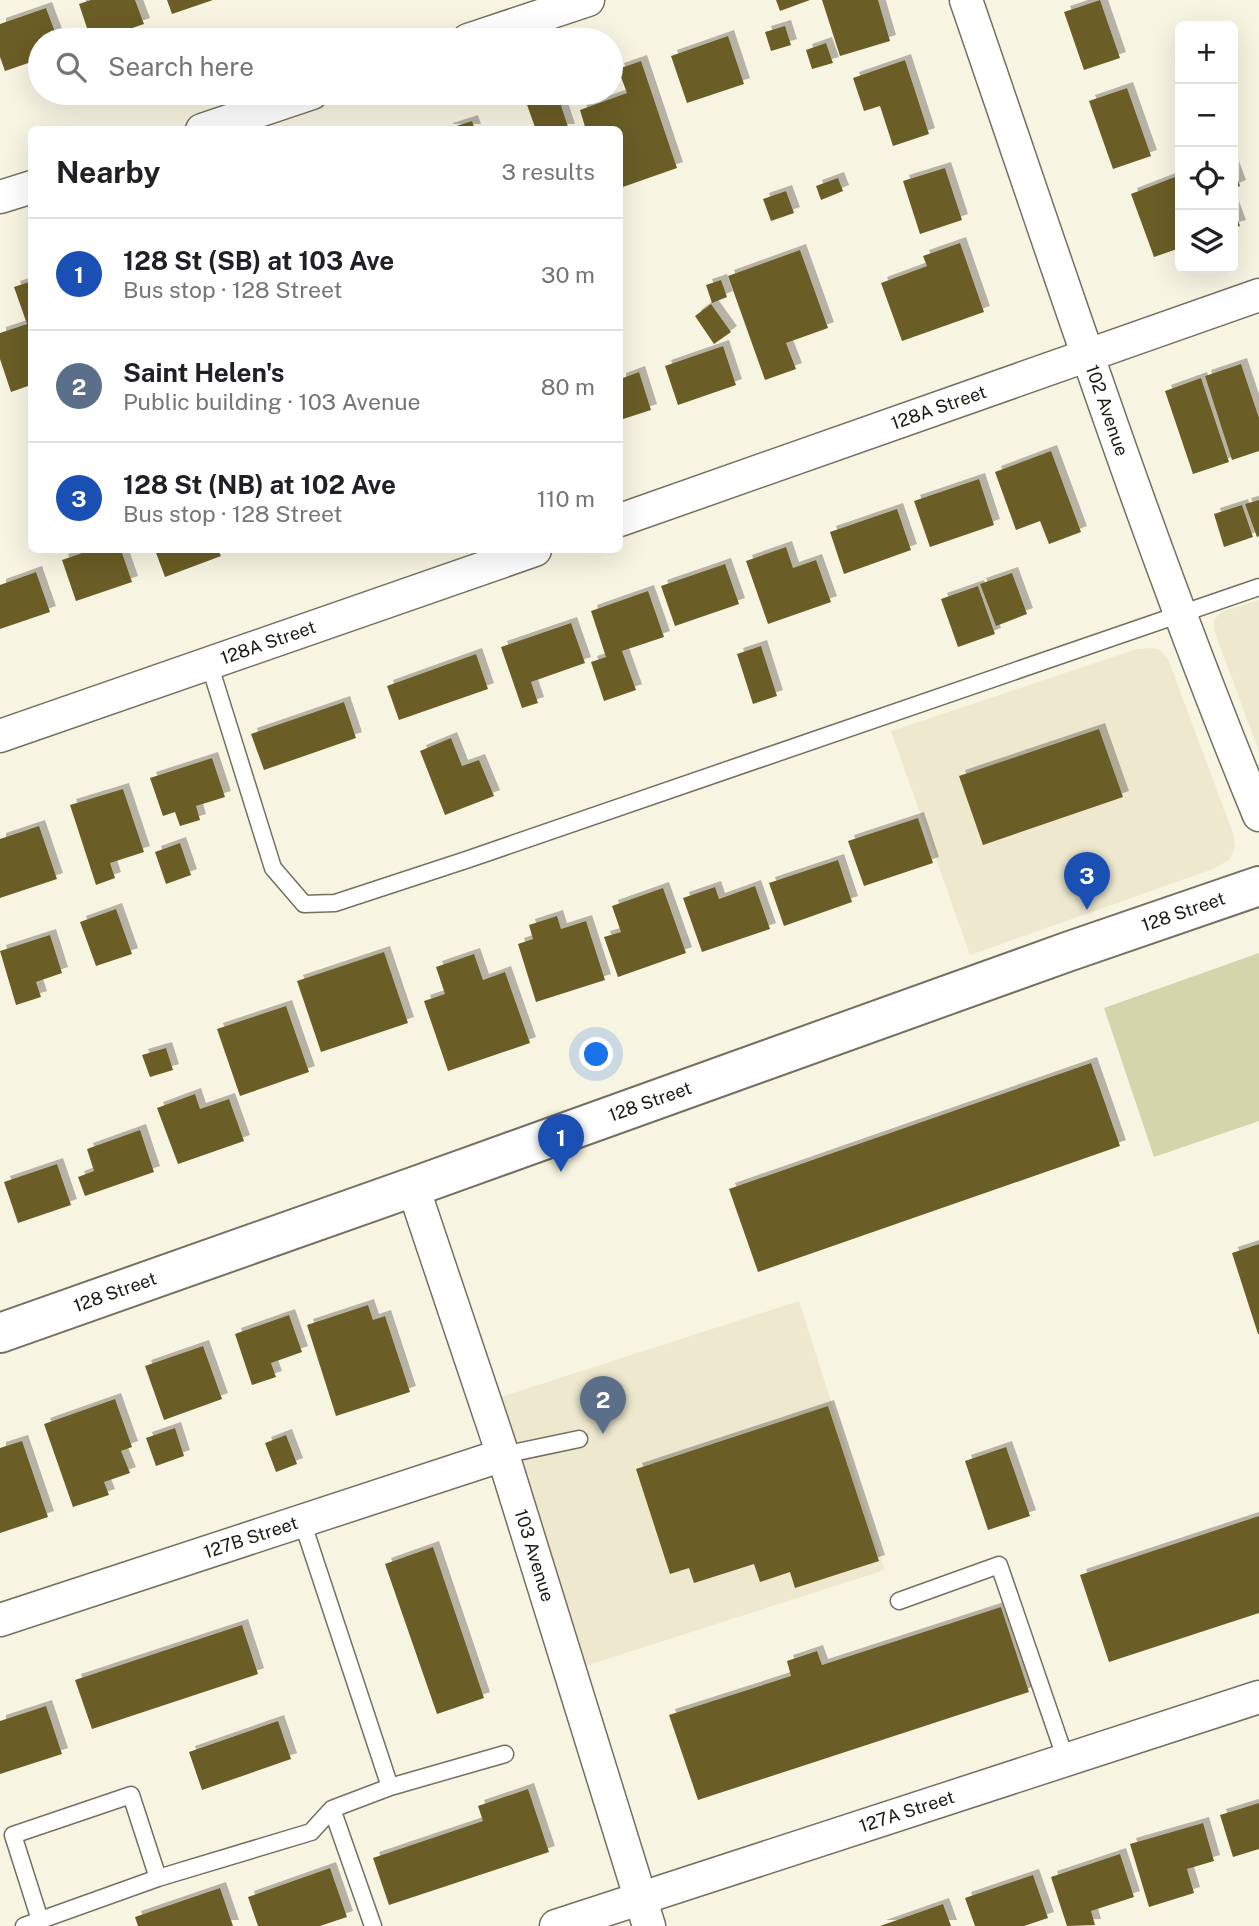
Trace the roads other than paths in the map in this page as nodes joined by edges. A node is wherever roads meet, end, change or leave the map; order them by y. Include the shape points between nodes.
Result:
1 (588, 0) edge
2 (966, 0) edge
3 (504, 28) edge
4 (276, 105) edge
5 (214, 126) edge
6 (28, 188) edge
7 (0, 197) edge
8 (1259, 295) edge
9 (1088, 356) junction
10 (623, 519) edge
11 (526, 553) edge
12 (1259, 587) edge
13 (1180, 614) junction
14 (209, 663) junction
15 (0, 736) edge
16 (1259, 815) edge
17 (1259, 886) edge
18 (413, 1187) junction
19 (0, 1333) edge
20 (579, 1439) dead end
21 (503, 1455) junction
22 (302, 1521) junction
23 (899, 1601) dead end
24 (0, 1620) edge
25 (1259, 1698) edge
26 (505, 1754) dead end
27 (1066, 1760) junction
28 (390, 1787) junction
29 (332, 1810) junction
30 (158, 1878) junction
31 (645, 1912) edge
32 (32, 1923) edge
33 (373, 1926) edge
34 (556, 1926) edge

1 - 3 street
2 - 9 street, 102 Avenue
4 - 5 street
6 - 7 street
8 - 9 street, 128A Street
9 - 10 street, 128A Street
9 - 13 street, 102 Avenue
11 - 14 street, 128A Street
12 - 13 lane
13 - 14 lane via 335,903 304,904 273,868
13 - 16 street, 102 Avenue
14 - 15 street, 128A Street
17 - 18 main road, 128 Street
18 - 19 main road, 128 Street
18 - 21 street, 103 Avenue
20 - 21 lane
21 - 22 street, 127B Street
21 - 31 street, 103 Avenue
22 - 24 street, 127B Street
22 - 28 lane
23 - 27 lane via 999,1565
25 - 27 street, 127A Street
26 - 28 lane
27 - 31 street, 127A Street
28 - 29 lane
29 - 30 lane via 311,1832
29 - 33 lane
30 - 32 lane
30 - 32 lane via 131,1795 13,1835
31 - 34 street, 127A Street

